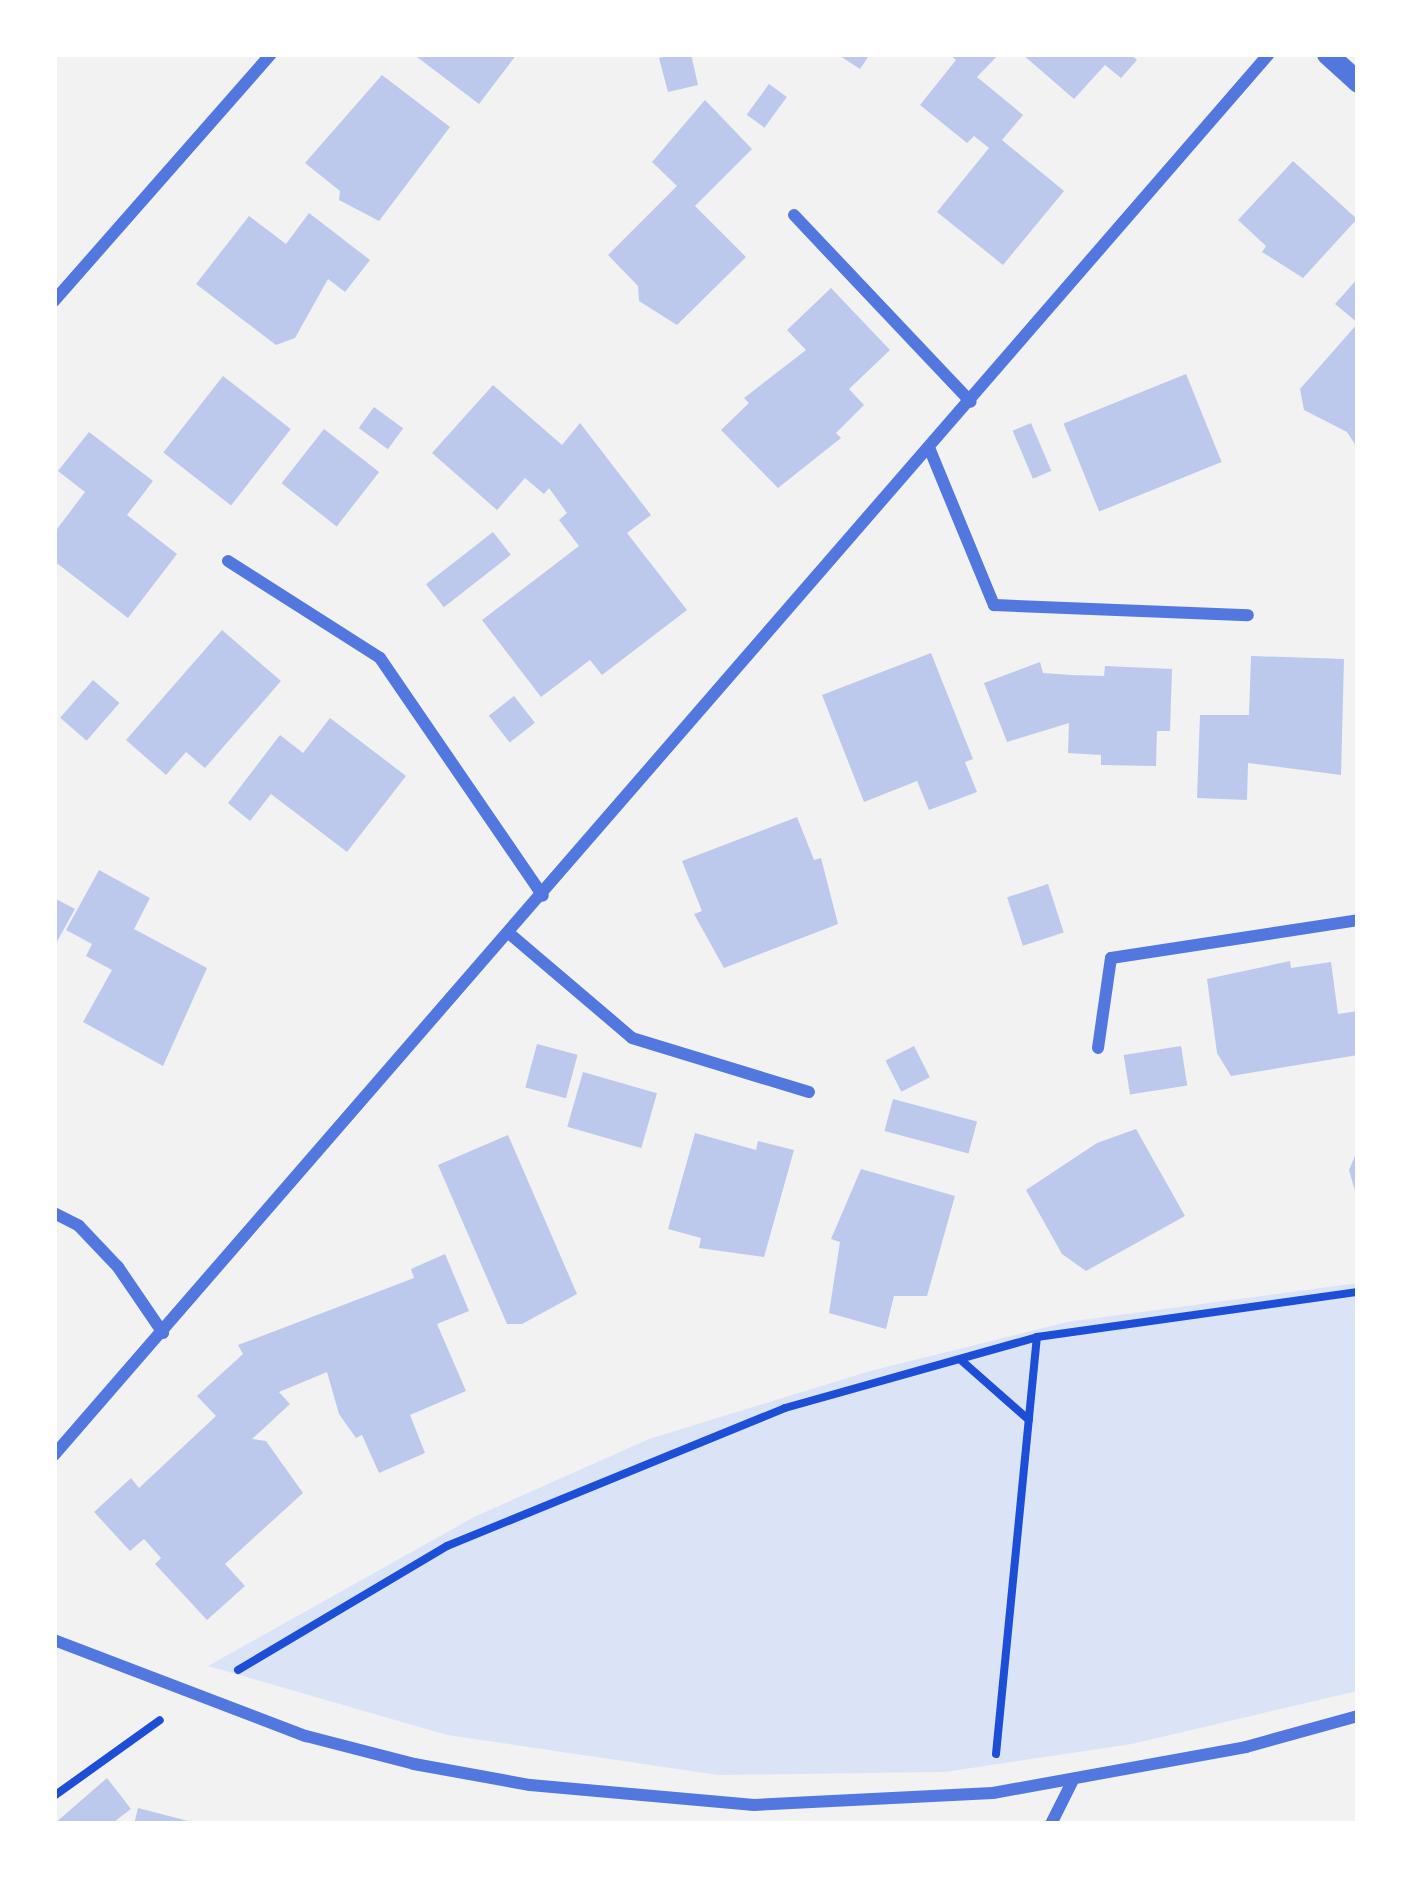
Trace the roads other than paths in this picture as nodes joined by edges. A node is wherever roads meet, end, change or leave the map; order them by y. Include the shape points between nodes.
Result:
1 (271, 54) edge
2 (1269, 54) edge
3 (1327, 54) edge
4 (1358, 82) edge
5 (794, 215) dead end
6 (54, 301) edge
7 (971, 402) junction
8 (930, 450) junction
9 (228, 561) dead end
10 (1248, 615) dead end
11 (543, 896) junction
12 (1358, 920) edge
13 (510, 934) junction
14 (1098, 1048) dead end
15 (809, 1092) dead end
16 (54, 1214) edge
17 (163, 1334) junction
18 (54, 1455) edge
19 (54, 1640) edge
20 (1358, 1716) edge
21 (1073, 1780) junction
22 (1052, 1824) edge

1 - 6 street
2 - 7 street
3 - 4 street
5 - 7 street
7 - 8 street
8 - 10 street via 994,605
8 - 11 street
9 - 11 street via 398,677
11 - 13 street
12 - 14 street via 1112,958
13 - 15 street via 632,1038
13 - 17 street
16 - 17 street via 80,1226 118,1267
17 - 18 street
19 - 21 street via 199,1697 414,1764 661,1798 796,1805
20 - 21 street via 1246,1748
21 - 22 street

